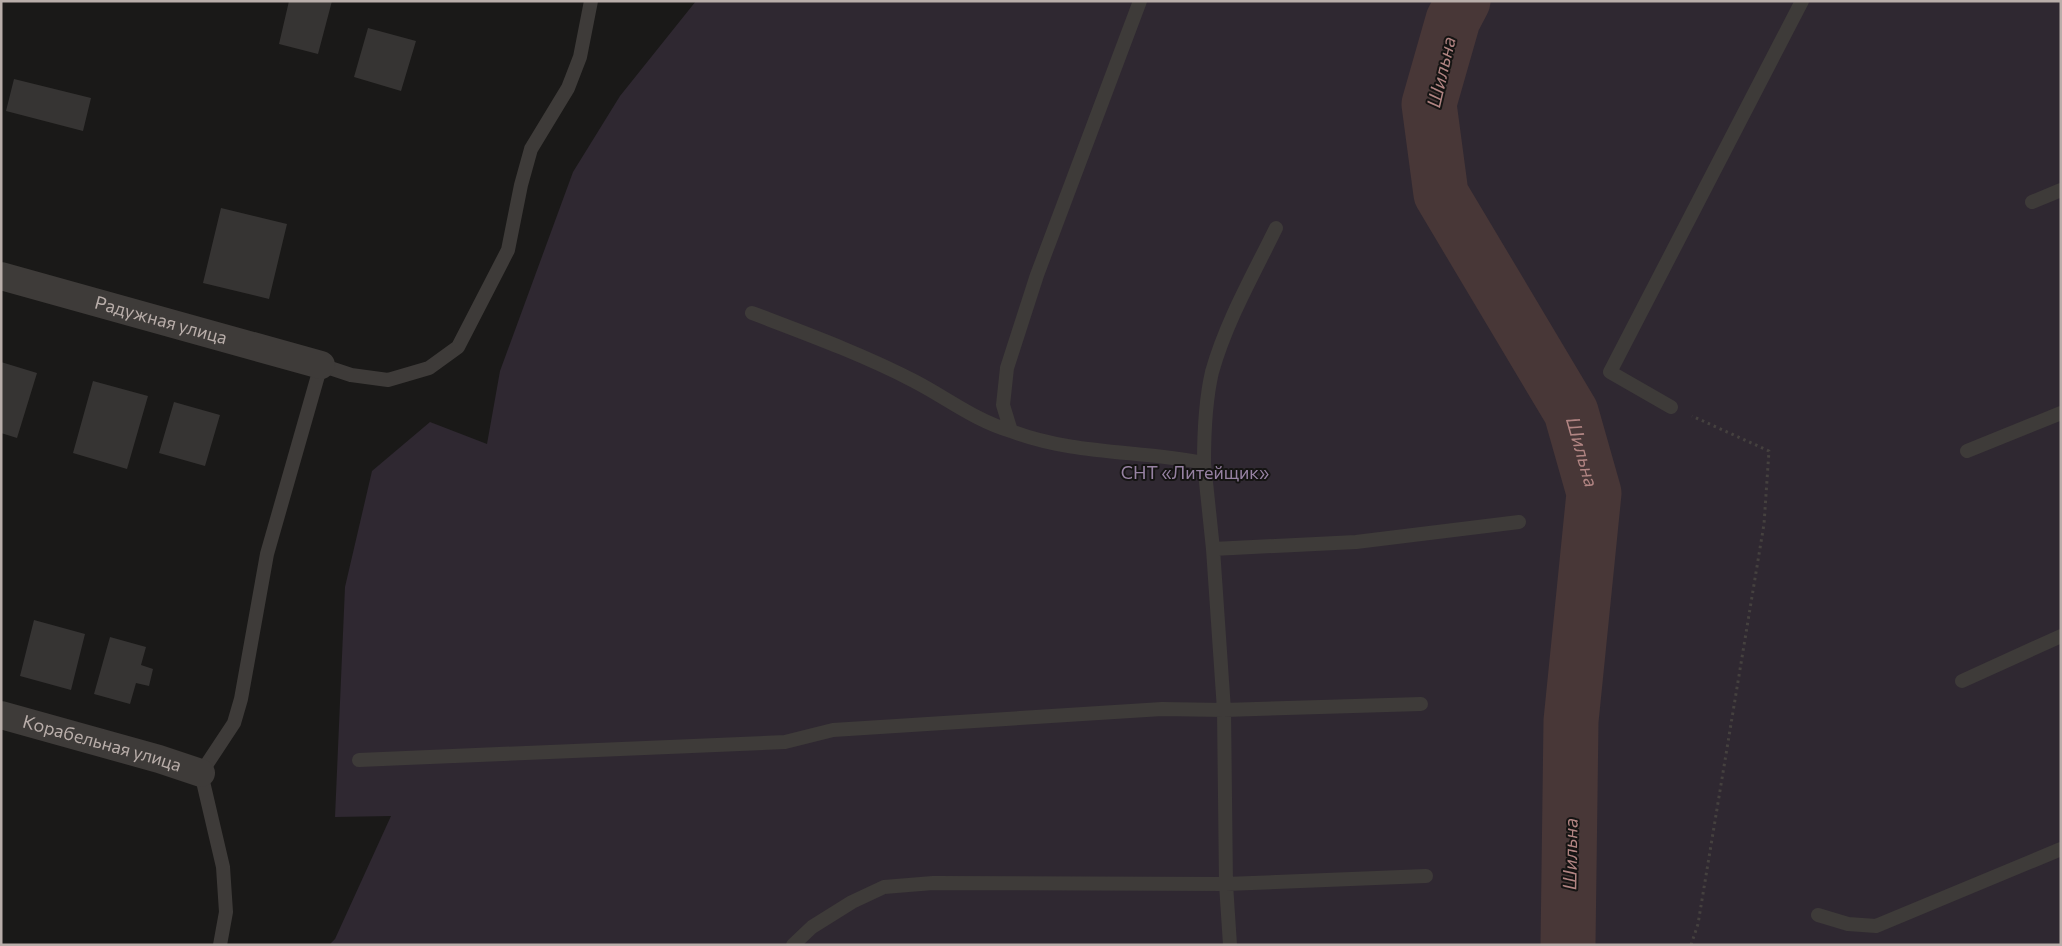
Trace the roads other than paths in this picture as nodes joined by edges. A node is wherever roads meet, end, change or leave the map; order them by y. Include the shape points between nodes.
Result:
1 (592, 1) edge
2 (1140, 1) edge
3 (1802, 1) edge
4 (2061, 190) edge
5 (2032, 202) dead end
6 (1276, 228) dead end
7 (1, 276) edge
8 (752, 313) dead end
9 (321, 365) junction
10 (1672, 406) road end
11 (2061, 413) edge
12 (1011, 431) junction
13 (1967, 451) dead end
14 (1204, 463) junction
15 (1519, 522) dead end
16 (1214, 549) junction
17 (2061, 636) edge
18 (1962, 681) dead end
19 (1421, 704) dead end
20 (1224, 710) junction
21 (1, 715) edge
22 (358, 760) dead end
23 (201, 773) junction
24 (2061, 849) edge
25 (1426, 876) dead end
26 (1226, 884) junction
27 (1818, 914) dead end
28 (220, 945) edge
29 (793, 945) edge
30 (1230, 945) edge

1 - 9 lane via 580,57 568,88 531,150 508,250 458,347 429,368 388,380 351,375
2 - 12 lane via 1037,275 1007,368 1003,405
3 - 10 lane via 1610,372
4 - 5 lane
6 - 14 lane via 1222,340 1212,374 1205,420
7 - 9 street, Радужная улица
8 - 12 lane via 844,348 914,381 987,424
9 - 23 lane via 267,554 242,699 234,722
11 - 13 lane
12 - 14 lane via 1033,440 1098,452 1164,455
14 - 16 lane
15 - 16 lane via 1356,542
16 - 20 lane
17 - 18 lane
19 - 20 lane
20 - 22 lane via 1162,709 833,730 785,742
20 - 26 lane
21 - 23 street, Корабельная улица
23 - 28 lane via 224,867 226,912
24 - 27 lane via 1876,926 1848,924
25 - 26 lane
26 - 29 lane via 933,883 884,888 852,902 812,927
26 - 30 lane

